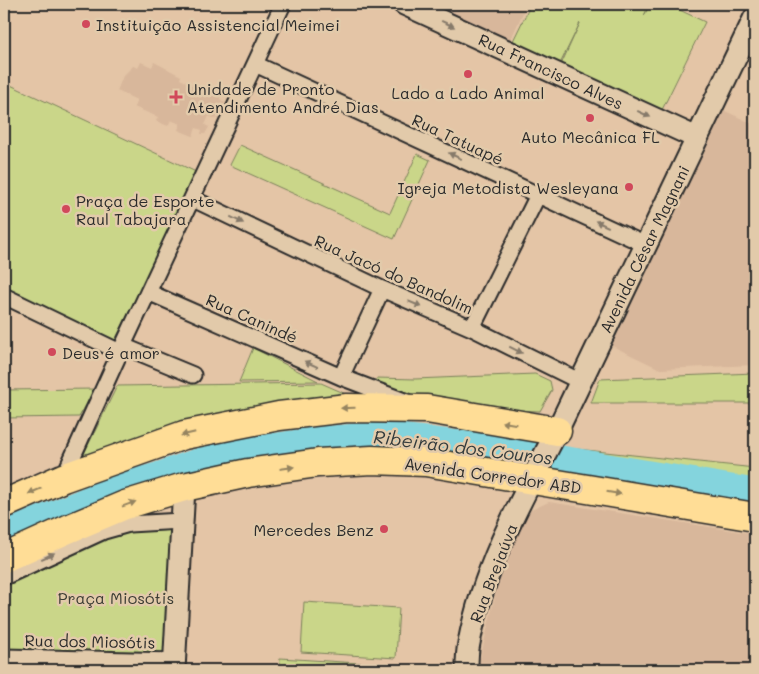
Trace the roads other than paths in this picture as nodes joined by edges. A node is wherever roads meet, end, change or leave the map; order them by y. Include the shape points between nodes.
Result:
1 (283, 4) edge
2 (404, 4) edge
3 (755, 17) edge
4 (255, 64) junction
5 (697, 138) junction
6 (538, 194) junction
7 (193, 199) junction
8 (646, 245) junction
9 (382, 290) junction
10 (148, 292) junction
11 (4, 296) edge
12 (472, 328) junction
13 (122, 349) junction
14 (193, 375) dead end
15 (341, 377) junction
16 (581, 382) junction
17 (427, 409) junction
18 (554, 436) junction
19 (534, 475) junction
20 (64, 478) junction
21 (184, 487) junction
22 (4, 504) edge
23 (755, 517) edge
24 (181, 521) junction
25 (4, 558) edge
26 (4, 577) edge
27 (4, 657) edge
28 (175, 666) edge
29 (467, 670) edge

1 - 4 street
2 -> 5 street, Rua Francisco Alves
3 - 5 street, Avenida César Magnani
6 -> 4 street, Rua Tatuapé
4 - 7 street
5 - 8 street, Avenida César Magnani
8 -> 6 street, Rua Tatuapé
6 - 12 street
7 -> 9 street, Rua Jacó do Bandolim
7 - 10 street
8 - 16 street, Avenida César Magnani
9 -> 12 street, Rua Jacó do Bandolim
9 - 15 street
10 - 13 street
15 -> 10 street, Rua Canindé
11 - 13 street
12 -> 16 street, Rua Jacó do Bandolim
13 - 14 street
13 - 20 street
15 - 17 street, Rua Canindé
16 - 18 street, Avenida César Magnani
18 -> 17 highway
17 -> 20 highway via 347,408 279,416 184,435
18 - 19 street, Avenida César Magnani
21 -> 19 highway, Avenida Corredor ABD via 248,473 318,463 372,460 426,462
19 -> 23 highway, Avenida Corredor ABD
19 - 29 street, Rua Brejaúva via 493,564 478,606 468,645
20 -> 22 highway
21 - 24 street
25 -> 21 highway, Avenida Corredor ABD via 117,509
26 -> 24 street via 104,531 129,524
24 - 28 street
27 - 28 street, Rua dos Miosótis

